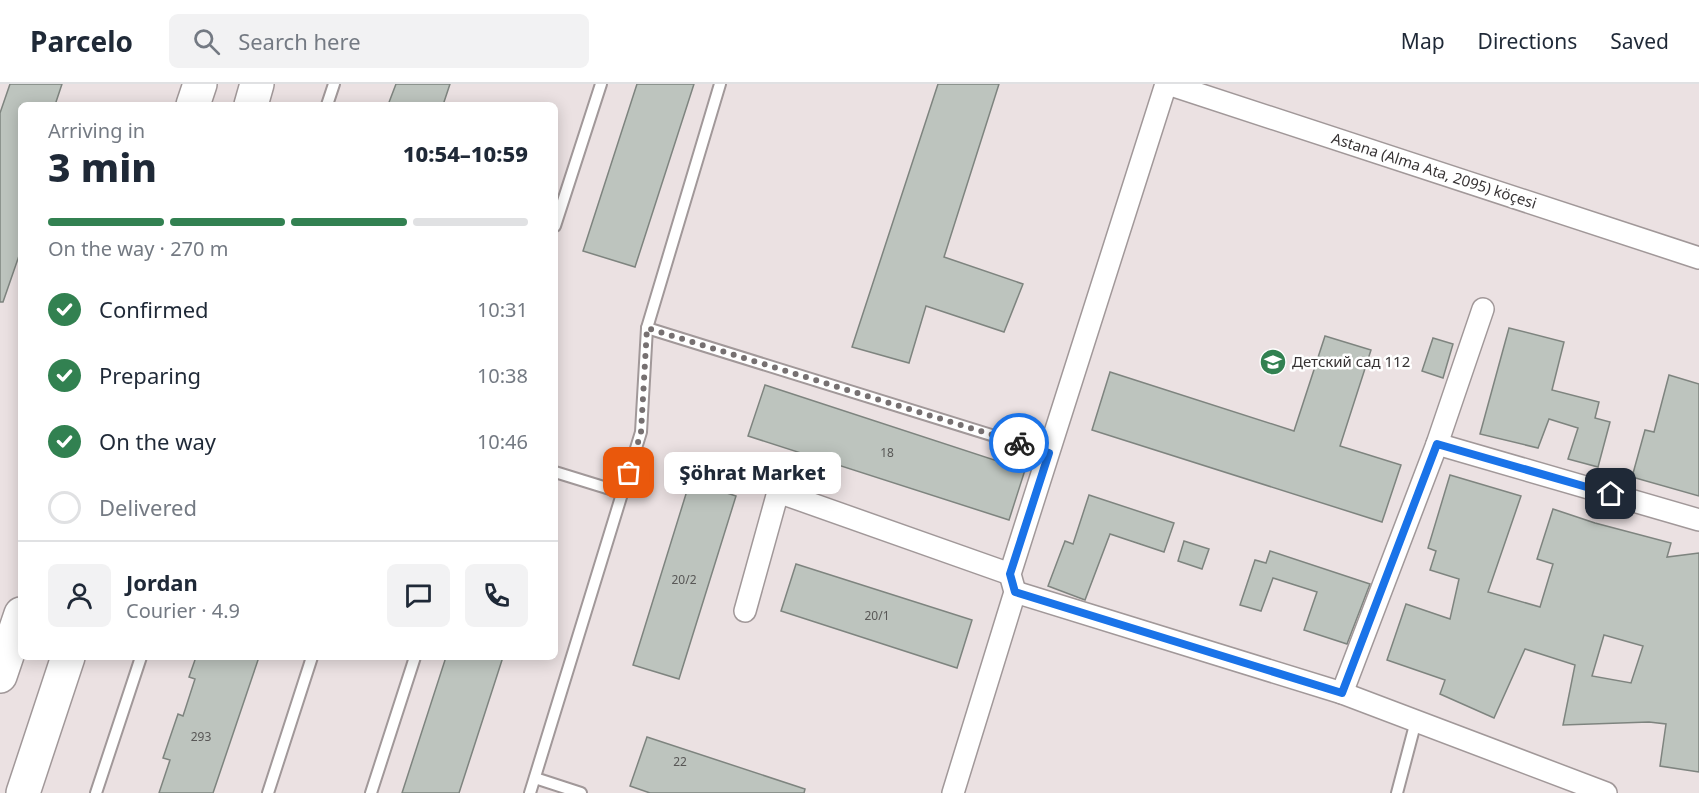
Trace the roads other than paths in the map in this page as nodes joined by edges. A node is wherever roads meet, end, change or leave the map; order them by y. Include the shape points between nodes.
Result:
1 (200, 84) edge
2 (257, 84) edge
3 (334, 84) edge
4 (601, 84) edge
5 (720, 84) edge
6 (1167, 84) edge
7 (194, 102) edge
8 (251, 102) edge
9 (328, 102) edge
10 (558, 217) edge
11 (1699, 258) edge
12 (1483, 309) dead end
13 (647, 328) junction
14 (1437, 444) junction
15 (1049, 453) junction
16 (558, 473) edge
17 (622, 493) junction
18 (1699, 520) edge
19 (1013, 583) junction
20 (745, 612) dead end
21 (18, 616) edge
22 (0, 622) edge
23 (18, 624) edge
24 (67, 660) edge
25 (140, 660) edge
26 (311, 660) edge
27 (414, 660) edge
28 (0, 676) edge
29 (1342, 693) junction
30 (1416, 721) junction
31 (535, 778) junction
32 (23, 793) edge
33 (96, 793) edge
34 (268, 793) edge
35 (371, 793) edge
36 (530, 793) edge
37 (581, 793) edge
38 (953, 793) edge
39 (1396, 793) edge
40 (1606, 793) edge

1 - 7 main road
2 - 8 main road
3 - 9 lane
4 - 10 lane
5 - 13 lane
6 - 11 street, Astana (Alma Ata, 2095) köçesi
6 - 15 street
12 - 14 street
13 - 15 lane
13 - 17 lane via 641,432
14 - 18 street
14 - 29 street
15 - 19 street
16 - 17 lane
17 - 31 lane
19 - 20 street via 778,492
19 - 29 street
19 - 38 street
21 - 22 street
23 - 28 main road
24 - 32 main road
25 - 33 lane
26 - 34 lane
27 - 35 lane
29 - 30 street
30 - 39 lane
30 - 40 street
31 - 36 lane
31 - 37 lane

